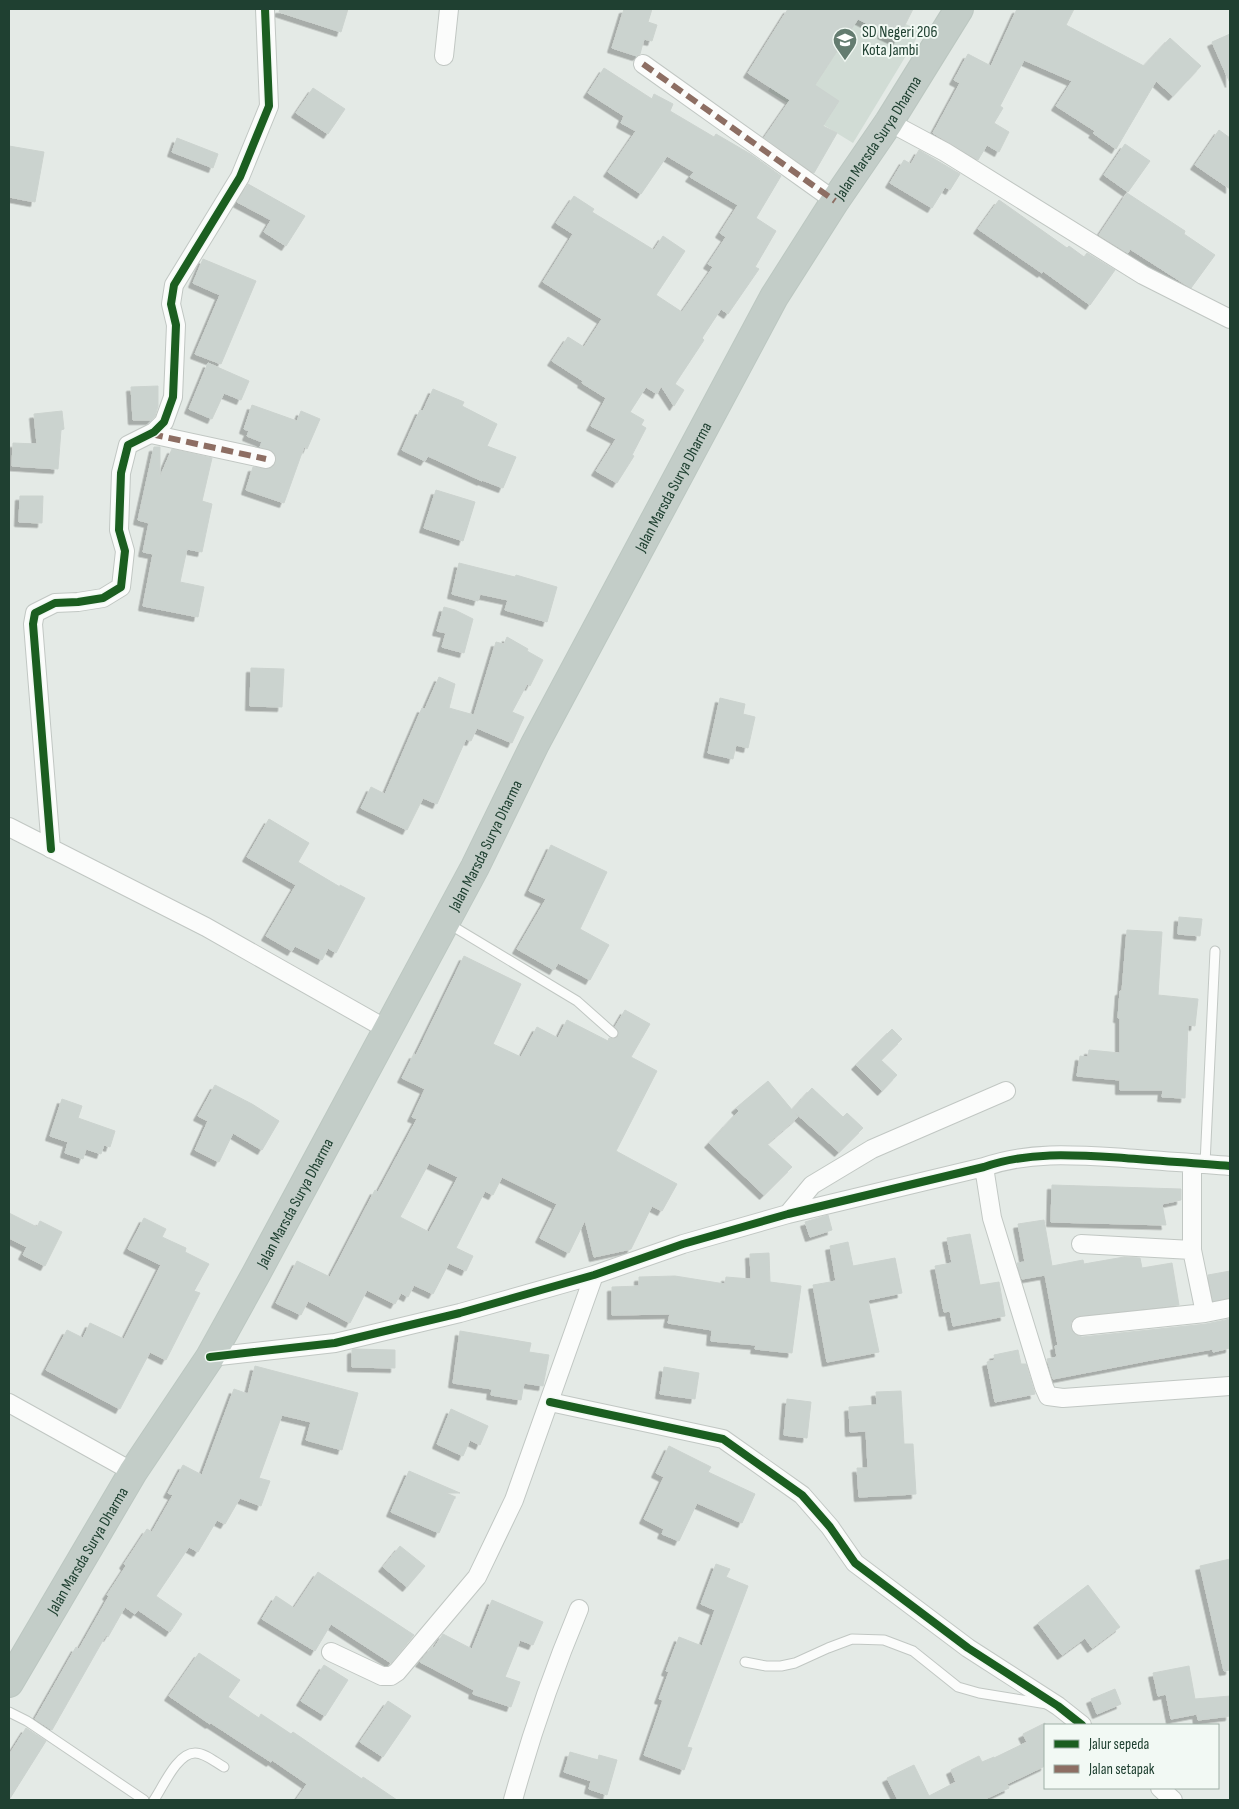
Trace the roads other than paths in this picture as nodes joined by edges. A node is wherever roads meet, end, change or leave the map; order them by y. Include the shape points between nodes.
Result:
1 (265, 9) edge
2 (450, 9) edge
3 (959, 9) edge
4 (444, 56) dead end
5 (643, 64) dead end
6 (889, 122) junction
7 (835, 201) junction
8 (1230, 319) edge
9 (151, 434) junction
10 (266, 459) dead end
11 (9, 827) edge
12 (52, 849) junction
13 (444, 922) junction
14 (1216, 951) dead end
15 (388, 1030) junction
16 (613, 1033) dead end
17 (1006, 1091) dead end
18 (1198, 1163) junction
19 (1230, 1166) edge
20 (984, 1167) junction
21 (788, 1214) junction
22 (1081, 1244) dead end
23 (1192, 1250) junction
24 (594, 1275) junction
25 (1230, 1308) edge
26 (1205, 1313) junction
27 (1081, 1326) dead end
28 (210, 1357) junction
29 (1230, 1386) edge
30 (550, 1402) junction
31 (9, 1403) edge
32 (133, 1472) junction
33 (579, 1608) dead end
34 (331, 1652) dead end
35 (745, 1662) dead end
36 (9, 1682) edge
37 (1058, 1706) junction
38 (9, 1712) edge
39 (1081, 1724) edge
40 (224, 1766) dead end
41 (1161, 1789) edge
42 (144, 1800) edge
43 (154, 1800) edge
44 (513, 1800) edge
45 (1173, 1800) edge

1 - 9 street via 269,106 240,177 174,285 171,304 176,325 173,397 164,422
2 - 4 street
3 - 6 highway, Jalan Marsda Surya Dharma
5 - 7 street
6 - 7 highway, Jalan Marsda Surya Dharma
6 - 8 street via 945,152 1143,274
7 - 13 highway, Jalan Marsda Surya Dharma via 774,297 535,744 475,867
9 - 10 street
9 - 12 street via 128,445 121,473 119,530 125,551 121,587 103,598 55,604 35,612 33,624
11 - 12 street
12 - 15 street via 206,927
13 - 15 highway, Jalan Marsda Surya Dharma
13 - 16 lane via 577,1001
14 - 18 lane
15 - 28 highway, Jalan Marsda Surya Dharma
17 - 21 street via 872,1149 812,1185
18 - 19 street
18 - 20 street via 1071,1155 1028,1156
18 - 23 street
20 - 21 street
20 - 29 street via 992,1218 1048,1396 1063,1398
21 - 24 street via 683,1244
22 - 23 street
23 - 26 street
24 - 28 street via 460,1313 335,1343
24 - 30 street
25 - 26 street
26 - 27 street
28 - 32 highway, Jalan Marsda Surya Dharma
30 - 34 street via 514,1500 477,1577 397,1672 382,1676
30 - 37 street via 723,1439 802,1495 855,1563 968,1648
31 - 32 street
32 - 36 highway, Jalan Marsda Surya Dharma
33 - 44 street via 525,1757
35 - 37 lane via 781,1666 852,1639 884,1640 913,1650 958,1687
37 - 39 street
38 - 42 lane
40 - 43 lane via 196,1753 185,1755
41 - 45 street

